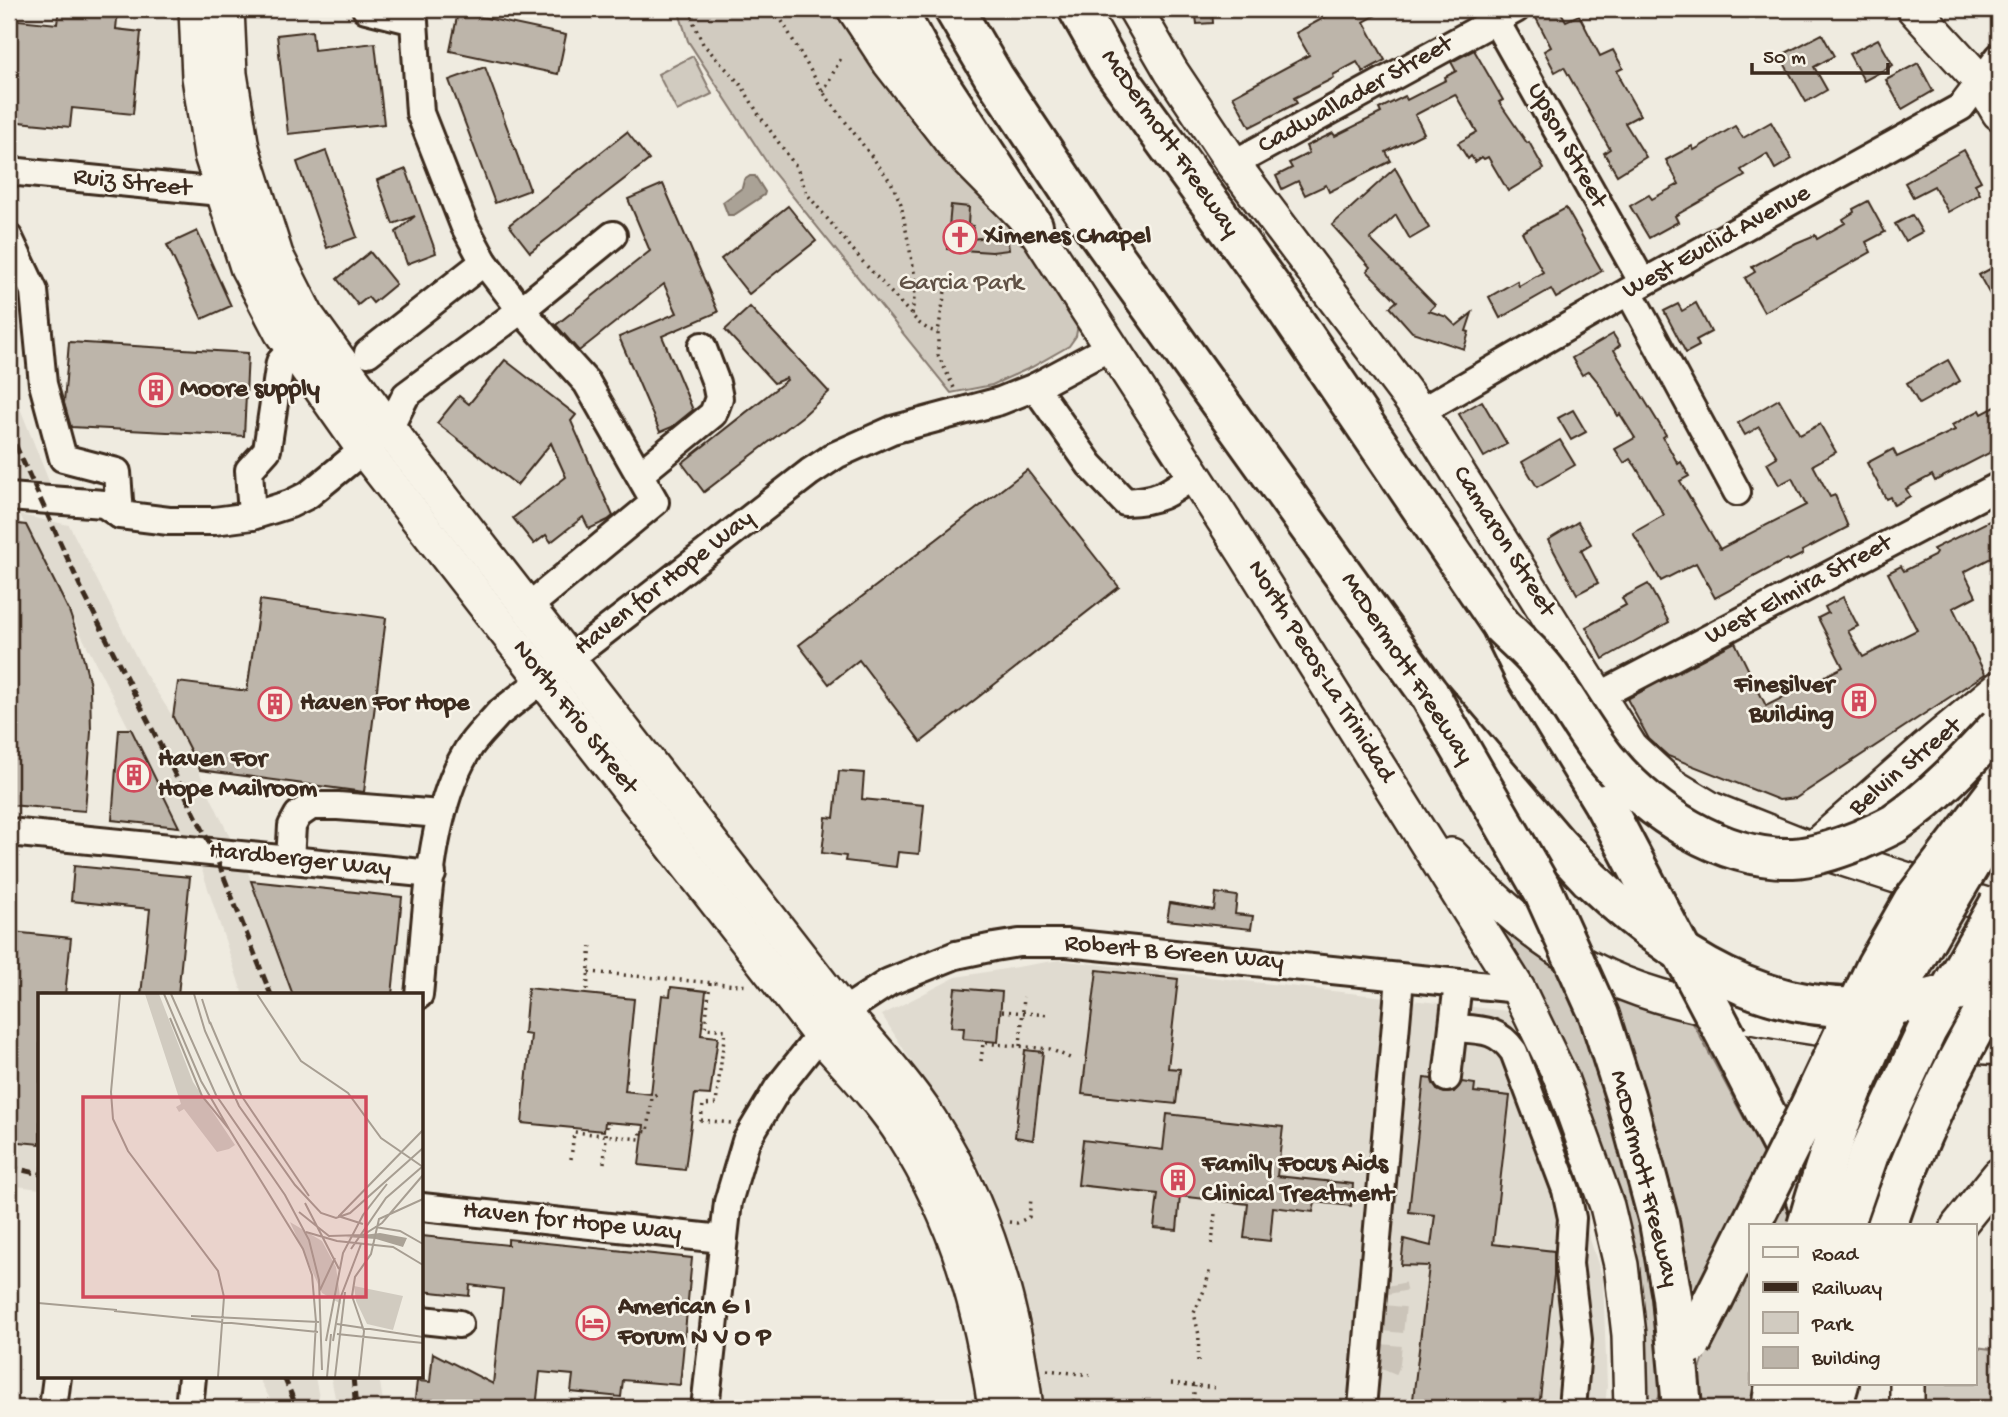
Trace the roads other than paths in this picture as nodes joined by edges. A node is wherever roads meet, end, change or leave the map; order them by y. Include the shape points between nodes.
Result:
1 (196, 9) edge
2 (227, 9) edge
3 (366, 9) edge
4 (854, 9) edge
5 (896, 9) edge
6 (954, 9) edge
7 (1078, 9) edge
8 (1135, 9) edge
9 (1914, 9) edge
10 (1500, 12) edge
11 (1989, 69) edge
12 (1999, 113) edge
13 (1233, 164) junction
14 (9, 172) edge
15 (240, 194) junction
16 (1033, 226) junction
17 (613, 235) dead end
18 (9, 238) edge
19 (484, 261) junction
20 (1636, 287) junction
21 (521, 310) junction
22 (702, 346) dead end
23 (1110, 347) junction
24 (292, 349) junction
25 (368, 353) dead end
26 (1035, 387) junction
27 (1420, 412) junction
28 (376, 440) junction
29 (640, 474) junction
30 (1194, 475) junction
31 (1999, 486) edge
32 (1737, 492) dead end
33 (9, 497) edge
34 (9, 513) edge
35 (120, 515) junction
36 (252, 516) junction
37 (528, 607) junction
38 (1501, 625) junction
39 (568, 658) junction
40 (543, 679) junction
41 (1999, 688) edge
42 (1429, 694) junction
43 (1599, 696) junction
44 (1999, 726) edge
45 (1999, 788) edge
46 (1394, 789) junction
47 (441, 814) junction
48 (1999, 818) edge
49 (9, 832) edge
50 (1812, 849) junction
51 (1999, 859) edge
52 (290, 860) junction
53 (432, 874) junction
54 (1999, 906) edge
55 (1999, 977) edge
56 (1400, 978) junction
57 (1458, 983) junction
58 (1999, 986) edge
59 (1518, 989) junction
60 (419, 993) edge
61 (831, 1023) junction
62 (1453, 1028) junction
63 (1999, 1048) edge
64 (1447, 1077) dead end
65 (1999, 1175) edge
66 (1597, 1178) junction
67 (1566, 1190) junction
68 (424, 1207) edge
69 (1751, 1224) edge
70 (1808, 1224) edge
71 (1815, 1224) edge
72 (1817, 1224) edge
73 (1845, 1224) edge
74 (1888, 1224) edge
75 (1960, 1224) edge
76 (1749, 1229) edge
77 (722, 1240) junction
78 (424, 1320) edge
79 (459, 1324) dead end
80 (1384, 1370) tunnel mouth
81 (57, 1378) edge
82 (192, 1378) edge
83 (1775, 1386) edge
84 (1803, 1386) edge
85 (1838, 1386) edge
86 (1855, 1386) edge
87 (1907, 1386) edge
88 (1363, 1399) edge
89 (53, 1408) edge
90 (189, 1408) edge
91 (705, 1408) edge
92 (995, 1408) edge
93 (1026, 1408) edge
94 (1572, 1408) edge
95 (1631, 1408) edge
96 (1667, 1408) edge
97 (1682, 1408) edge
98 (1771, 1408) edge
99 (1798, 1408) edge
100 (1832, 1408) edge
101 (1857, 1408) edge
102 (1907, 1408) edge

1 - 15 main road, North Frio Street via 199,77 211,155
2 - 15 main road, North Frio Street via 230,74 242,148
3 - 19 street via 414,21 421,113 464,225
4 - 16 main road, North Pecos-La Trinidad via 957,149
5 - 16 highway via 927,65
6 - 42 highway, McDermott Freeway via 1046,159
7 - 38 highway, McDermott Freeway via 1109,64 1276,294
8 - 13 main road, Camaron Street
9 - 11 main road
10 - 13 street, Cadwallader Street
10 - 20 street, Upson Street
11 - 12 main road
11 - 20 street, West Euclid Avenue via 1961,107
13 - 27 main road, Camaron Street
14 - 15 street, Ruiz Street
15 - 24 main road, North Frio Street via 247,267
15 - 28 main road, North Frio Street
16 - 23 main road, North Pecos-La Trinidad
17 - 21 street
18 - 35 street via 34,291 43,384 62,458 117,472
19 - 21 street
19 - 25 street
20 - 27 street, West Euclid Avenue
20 - 32 street, Upson Street
21 - 28 street via 406,395
21 - 29 street via 587,383
22 - 29 street via 719,398 713,414
23 - 26 street, Haven for Hope Way
23 - 30 main road, North Pecos-La Trinidad
24 - 28 main road, North Frio Street
24 - 36 street via 280,362 267,450 249,470
26 - 30 street via 1090,465 1125,502 1150,501
26 - 39 street, Haven for Hope Way via 892,430 836,455
27 - 43 main road, Camaron Street
28 - 36 street via 308,495
28 - 37 main road, North Frio Street
28 - 40 main road, North Frio Street
29 - 37 street via 655,502
30 - 46 main road, North Pecos-La Trinidad
31 - 43 street, West Elmira Street
33 - 35 street via 104,504
34 - 35 street via 109,520
35 - 36 street via 214,522
37 - 39 main road, North Frio Street
38 - 44 highway, bridge via 1545,670 1618,772 1686,828 1744,852 1793,858 1811,855 1891,826 1953,776
38 - 71 highway, bridge via 1525,674 1604,804 1727,1038 1800,1180
39 - 40 street, Haven for Hope Way
39 - 61 main road, North Frio Street
40 - 47 street, Haven for Hope Way via 498,714 471,746
40 - 61 main road, North Frio Street
41 - 50 main road, Belvin Street
42 - 55 highway, bridge via 1590,879 1646,929 1707,969 1773,995 1844,1007 1907,1003
42 - 97 highway, McDermott Freeway, bridge via 1544,893 1599,1015 1659,1223 1672,1297
43 - 50 main road, Camaron Street via 1631,748 1671,785 1711,809
45 - 69 highway, bridge via 1913,901 1876,965
46 - 59 main road, North Pecos-La Trinidad
46 - 63 main road via 1471,877 1519,920 1570,957 1619,981 1667,1000 1797,1027
47 - 52 street via 311,806 292,826
47 - 53 street, Haven for Hope Way
48 - 70 highway, bridge via 1904,979 1845,1108
49 - 52 street, Hardberger Way
50 - 54 main road, Camaron Street
51 - 72 highway via 1870,1086
52 - 53 street, Hardberger Way
53 - 60 street, Haven for Hope Way
54 - 73 highway, bridge via 1927,1030 1869,1154
56 - 57 street, Robert B Green Way
56 - 61 street, Robert B Green Way via 1112,946 1019,943 956,955 927,966 890,982
56 - 88 street via 1382,1279
57 - 59 street, Robert B Green Way
57 - 62 street
58 - 74 highway, bridge via 1944,1089
59 - 66 main road, North Pecos-La Trinidad via 1561,1078
61 - 77 street, Robert B Green Way via 778,1088 746,1141 727,1202
61 - 92 main road, North Frio Street via 941,1204 971,1284
61 - 93 main road, North Frio Street via 897,1076 930,1121 969,1191 1001,1275
62 - 64 street
62 - 67 street via 1491,1031 1506,1040
65 - 75 main road
66 - 67 street
66 - 95 main road, North Pecos-La Trinidad via 1621,1265
67 - 94 street via 1572,1218 1569,1264 1578,1340
68 - 77 street, Haven for Hope Way
76 - 96 highway, bridge via 1691,1345
77 - 91 street, Robert B Green Way
78 - 79 street
80 - 88 street
81 - 89 street
82 - 90 street
83 - 98 highway
84 - 99 highway
85 - 100 highway
86 - 101 highway
87 - 102 main road

